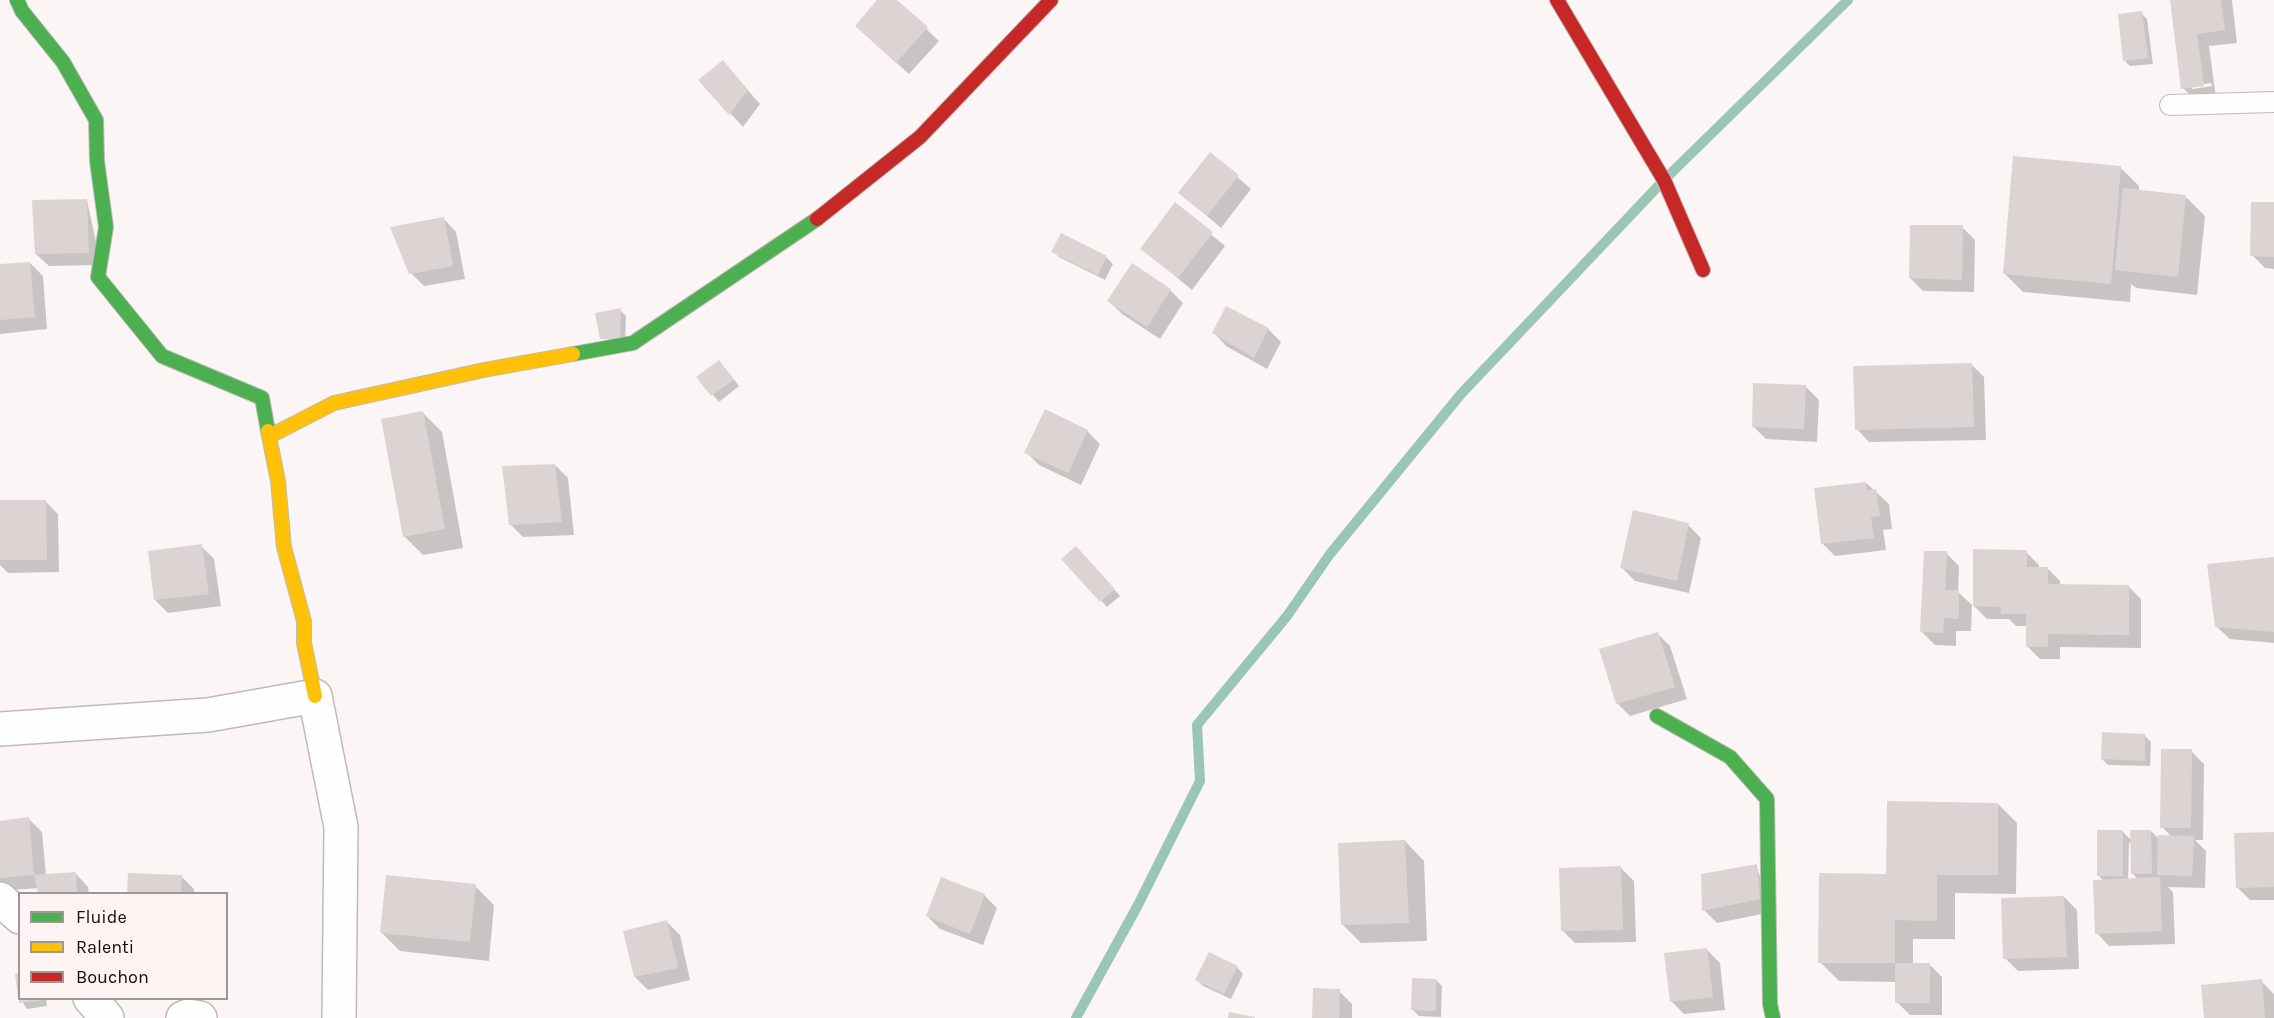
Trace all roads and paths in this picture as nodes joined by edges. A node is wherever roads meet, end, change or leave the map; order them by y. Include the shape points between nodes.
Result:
1 (17, 0) edge
2 (1051, 0) edge
3 (1557, 0) edge
4 (2274, 102) edge
5 (2170, 105) dead end
6 (1703, 270) dead end
7 (270, 436) junction
8 (315, 696) junction
9 (1657, 716) dead end
10 (0, 729) edge
11 (0, 899) edge
12 (18, 915) edge
13 (91, 1000) edge
14 (107, 1018) edge
15 (183, 1018) edge
16 (200, 1018) edge
17 (339, 1018) edge
18 (1773, 1018) edge

1 - 7 street via 63,62 96,120 106,227 98,277 162,356 262,398
2 - 7 street via 920,137 818,218 633,343 334,403
3 - 6 street via 1664,180
4 - 5 lane
7 - 8 street via 284,547 304,621 304,643
8 - 10 street via 208,715
8 - 17 street via 341,827
9 - 18 street via 1730,757 1767,799
11 - 12 street
13 - 14 street
15 - 16 street

